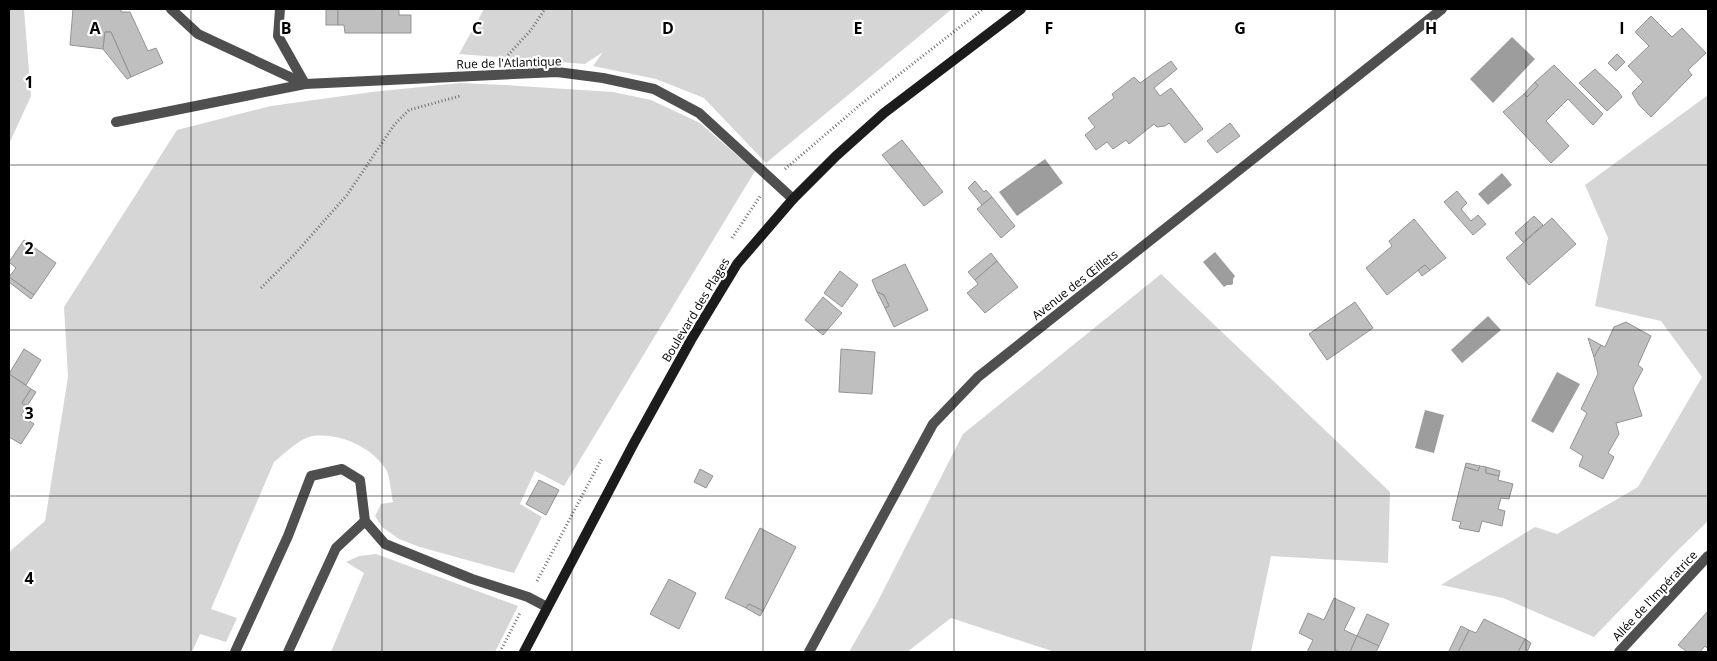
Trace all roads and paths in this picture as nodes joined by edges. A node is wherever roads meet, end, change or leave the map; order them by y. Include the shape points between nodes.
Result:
1 (171, 9) edge
2 (280, 9) edge
3 (545, 9) edge
4 (1021, 9) edge
5 (1442, 9) edge
6 (491, 75) junction
7 (305, 84) junction
8 (464, 94) dead end
9 (116, 122) dead end
10 (792, 199) junction
11 (261, 288) dead end
12 (365, 521) junction
13 (1708, 556) edge
14 (547, 607) junction
15 (235, 652) edge
16 (288, 652) edge
17 (524, 652) edge
18 (809, 652) edge
19 (1619, 652) edge

1 - 7 street, Rue de l'Atlantique via 198,34
2 - 7 street via 278,36
3 - 6 path
4 - 10 main road, Boulevard des Plages via 884,113
5 - 18 street, Avenue des Œillets via 978,378 933,424
6 - 7 street, Rue de l'Atlantique
6 - 10 street, Rue de l'Atlantique via 557,72 654,89 698,113
7 - 9 street, Rue de l'Atlantique
8 - 11 path via 409,110 394,125 347,195
10 - 14 main road, Boulevard des Plages via 737,264 691,340
12 - 14 street via 385,544
12 - 15 street via 360,480 342,469 311,476 288,536
12 - 16 street via 336,548
13 - 19 street, Allée de l'Impératrice
14 - 17 main road, Boulevard des Plages

